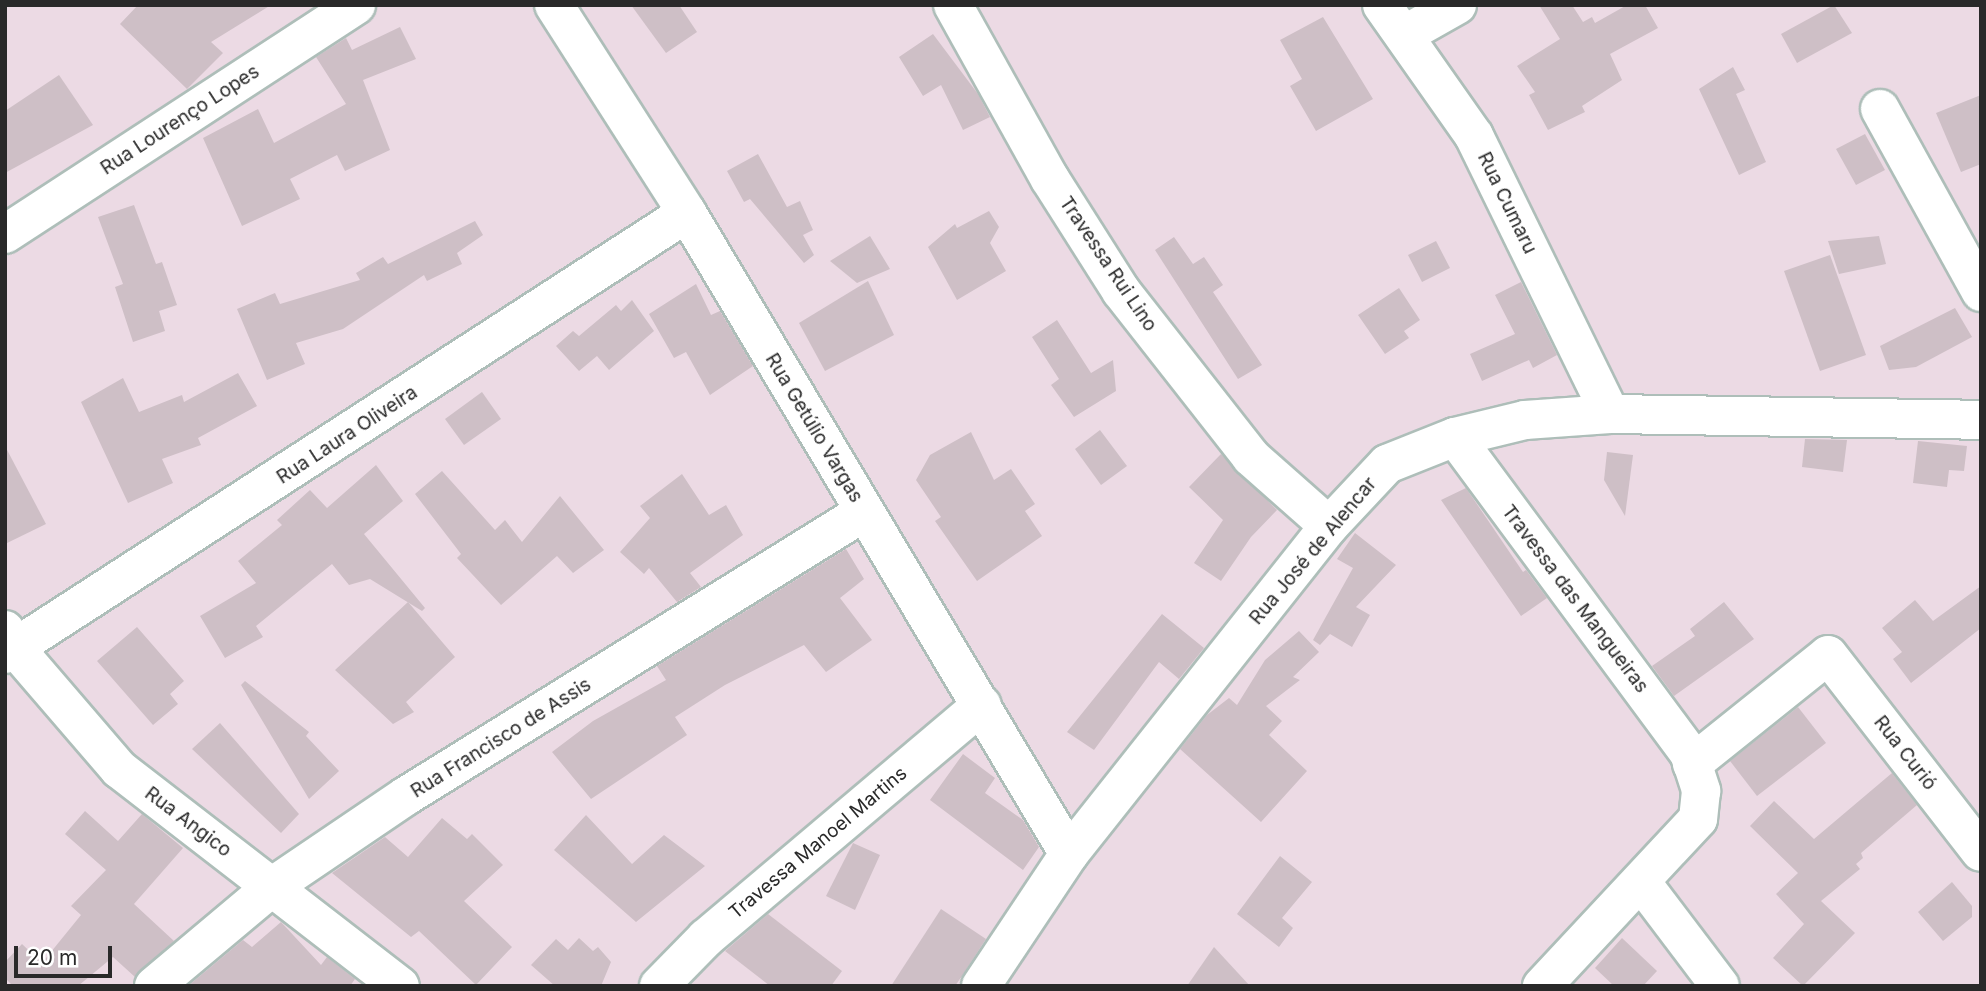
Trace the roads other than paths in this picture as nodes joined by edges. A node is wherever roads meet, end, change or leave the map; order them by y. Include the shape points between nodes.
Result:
1 (356, 5) edge
2 (554, 5) edge
3 (953, 5) edge
4 (1457, 5) edge
5 (1393, 20) edge
6 (1880, 109) dead end
7 (687, 213) junction
8 (5, 234) edge
9 (1981, 292) edge
10 (1610, 414) junction
11 (1981, 420) edge
12 (1455, 437) junction
13 (864, 512) junction
14 (1329, 526) junction
15 (8, 644) edge
16 (982, 705) junction
17 (1692, 764) junction
18 (1981, 852) edge
19 (1069, 854) junction
20 (1642, 883) junction
21 (273, 886) junction
22 (153, 986) edge
23 (400, 986) edge
24 (659, 986) edge
25 (981, 986) edge
26 (1542, 986) edge
27 (1720, 986) edge

1 - 8 street, Rua Lourenço Lopes
2 - 7 street, Rua Getúlio Vargas
3 - 14 street, Travessa Rui Lino via 1050,179 1122,291 1251,457
4 - 5 street
5 - 10 street, Rua Cumaru via 1474,136
6 - 9 street
7 - 13 street, Rua Getúlio Vargas
7 - 15 street, Rua Laura Oliveira
10 - 11 street, Rua José de Alencar
10 - 12 street, Rua José de Alencar via 1525,420
12 - 14 street, Rua José de Alencar via 1387,464
12 - 17 street, Travessa das Mangueiras via 1670,727
13 - 16 street, Rua Getúlio Vargas
13 - 21 street, Rua Francisco de Assis via 406,796
14 - 19 street, Rua José de Alencar
15 - 21 street, Rua Angico via 118,769
16 - 19 street, Rua Getúlio Vargas
16 - 24 street, Travessa Manoel Martins via 706,938
17 - 18 street, Rua Curió via 1828,655
17 - 20 street, Travessa das Mangueiras via 1701,791 1698,819
19 - 25 street, Rua José de Alencar
20 - 26 street, Travessa das Mangueiras
20 - 27 street
21 - 22 street, Rua Francisco de Assis
21 - 23 street, Rua Angico

